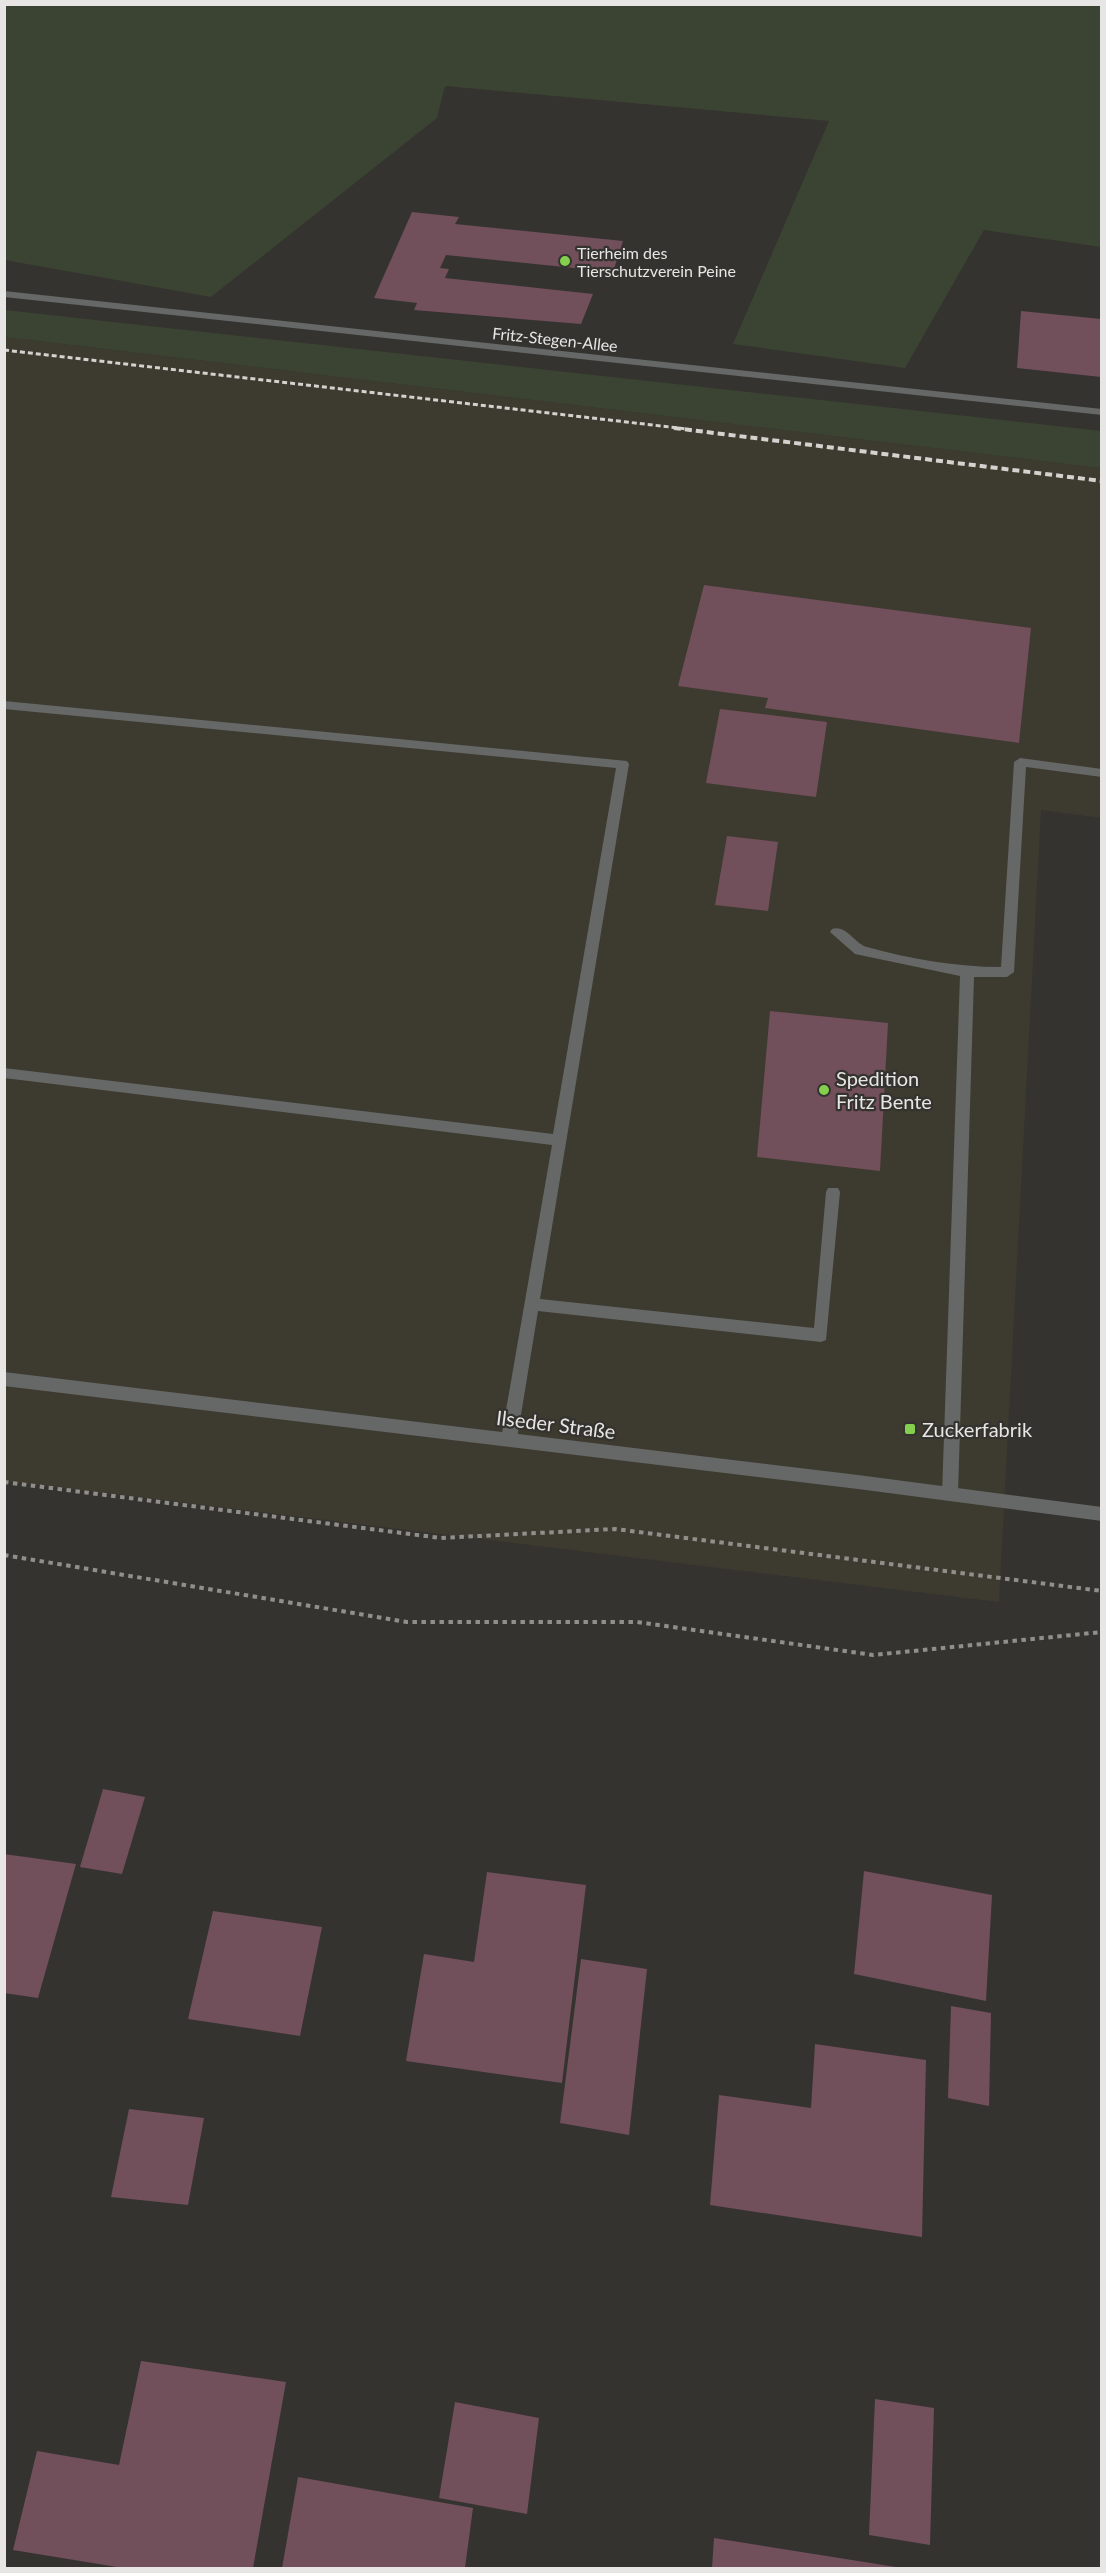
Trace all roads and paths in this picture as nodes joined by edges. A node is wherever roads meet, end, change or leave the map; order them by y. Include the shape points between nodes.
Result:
1 (4, 294) edge
2 (1101, 412) edge
3 (4, 705) edge
4 (1101, 773) edge
5 (837, 932) dead end
6 (967, 972) junction
7 (4, 1073) edge
8 (559, 1140) junction
9 (833, 1192) dead end
10 (531, 1304) junction
11 (4, 1379) edge
12 (509, 1439) junction
13 (4, 1482) edge
14 (950, 1494) junction
15 (1101, 1514) edge
16 (4, 1555) edge
17 (1101, 1591) edge
18 (1101, 1632) edge

1 - 2 street, Fritz-Stegen-Allee
3 - 8 street via 623,764
4 - 6 street via 1020,762 1007,972
5 - 6 street via 860,951
6 - 14 street
7 - 8 street
8 - 10 street
9 - 10 street via 821,1335
10 - 12 street
11 - 12 street, Ilseder Straße
12 - 14 street, Ilseder Straße
13 - 17 path via 441,1538 615,1529
14 - 15 street, Ilseder Straße
16 - 18 path via 407,1622 637,1622 873,1655

